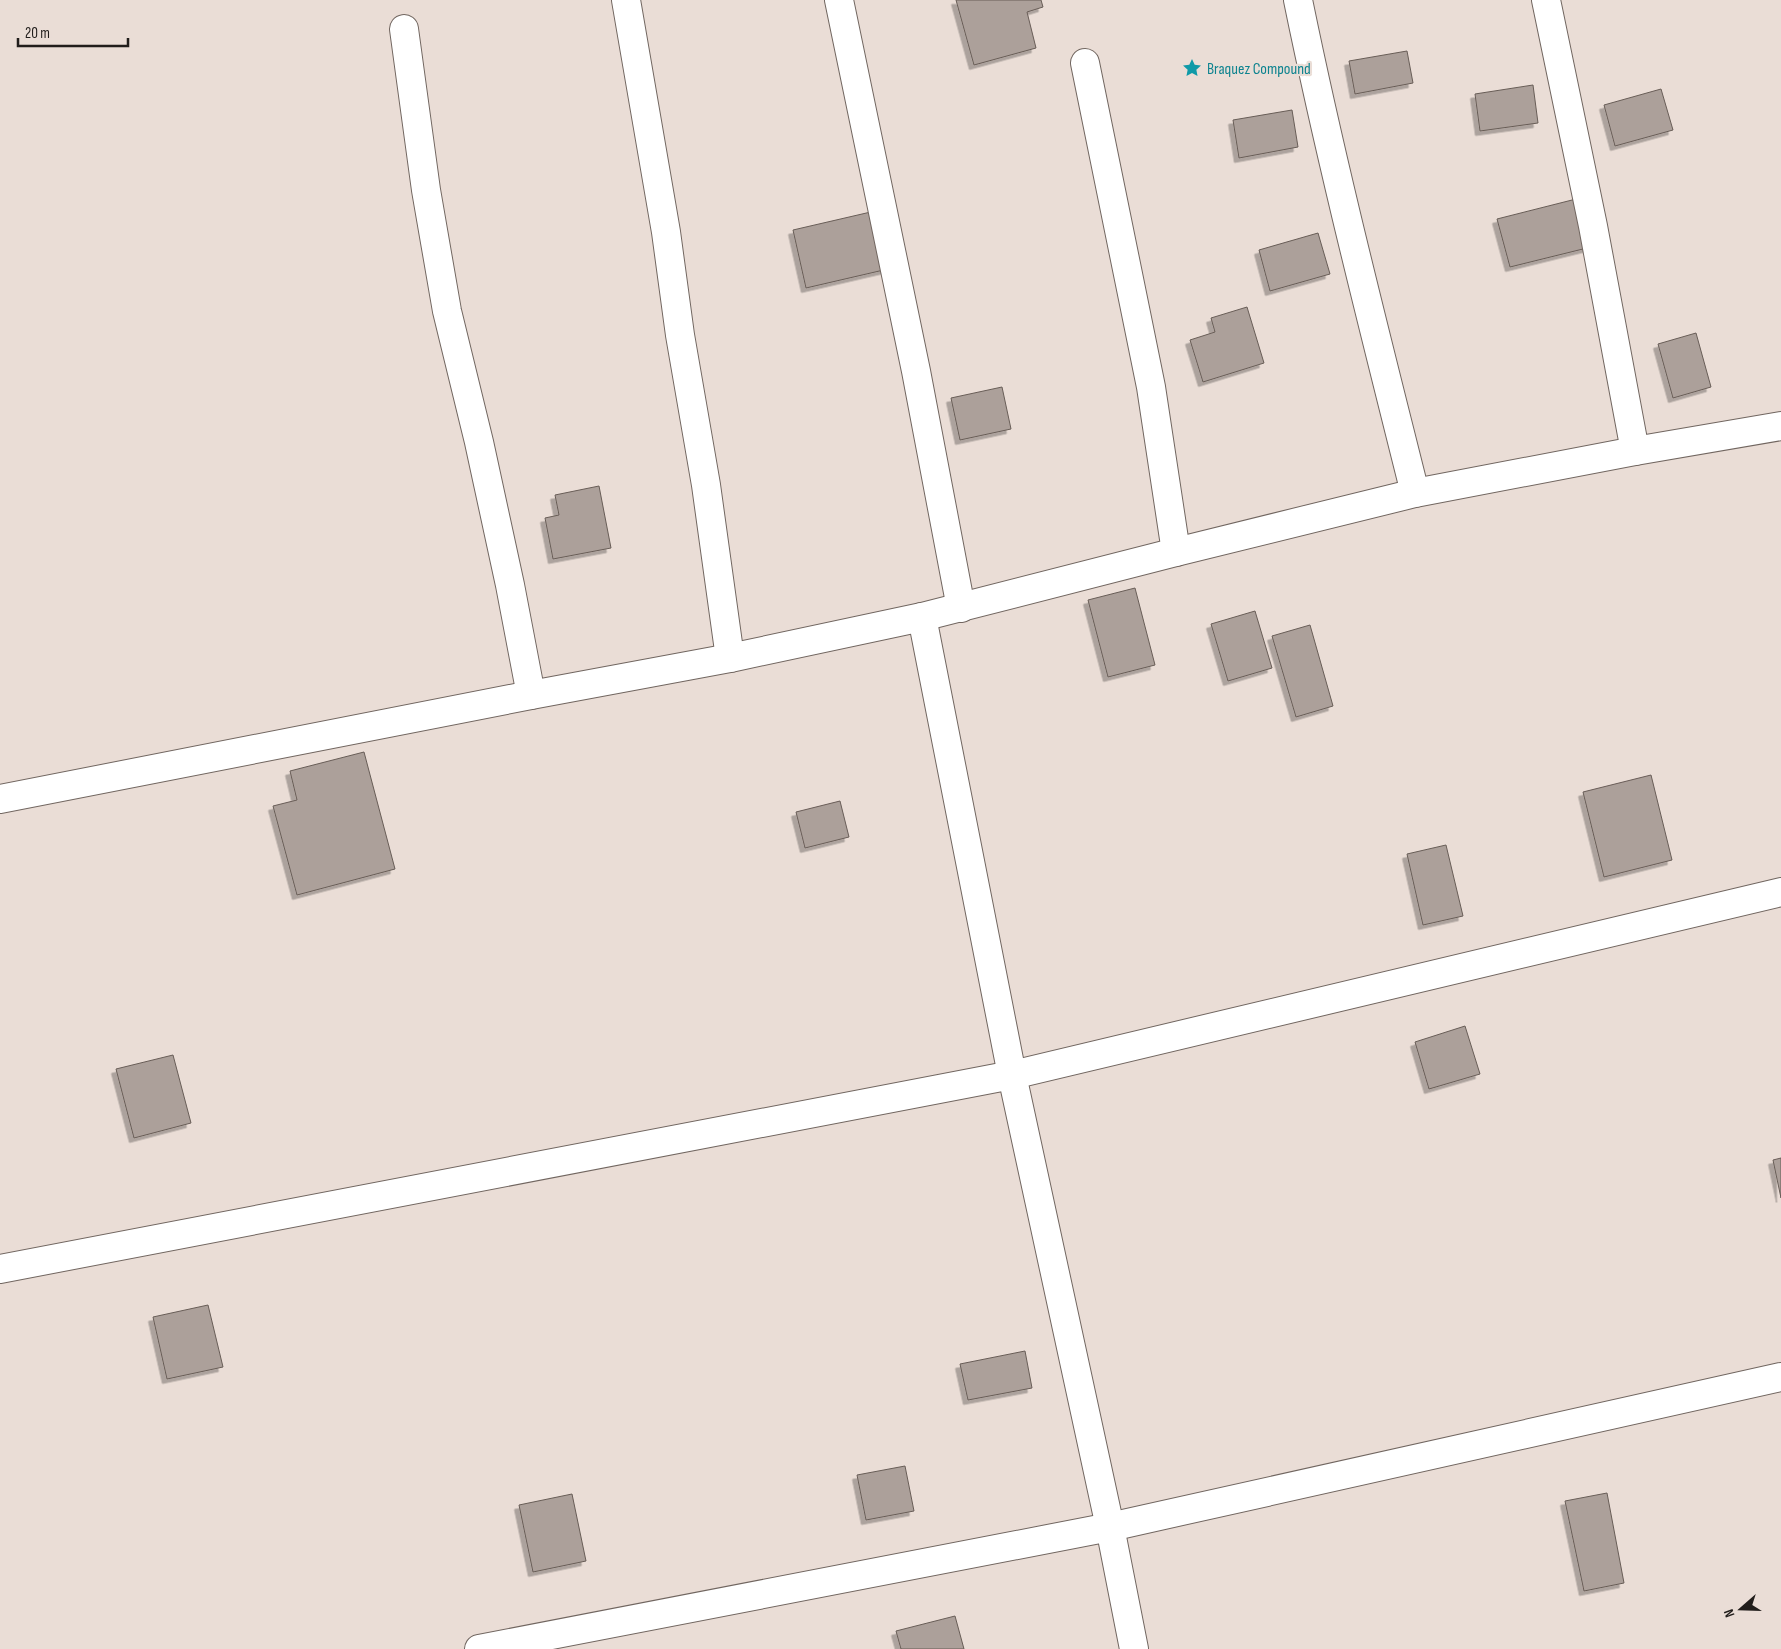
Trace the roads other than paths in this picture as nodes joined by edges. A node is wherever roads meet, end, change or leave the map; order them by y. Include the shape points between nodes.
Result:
1 (626, 0) edge
2 (838, 0) edge
3 (1298, 0) edge
4 (1546, 0) edge
5 (404, 29) dead end
6 (1085, 63) dead end
7 (1781, 426) edge
8 (1635, 451) junction
9 (1415, 494) junction
10 (1176, 552) junction
11 (962, 608) junction
12 (922, 618) junction
13 (730, 658) junction
14 (531, 695) junction
15 (0, 799) edge
16 (1781, 892) edge
17 (1012, 1075) junction
18 (0, 1269) edge
19 (1781, 1377) edge
20 (1110, 1527) junction
21 (480, 1649) edge
22 (1134, 1649) edge

1 - 13 street via 706,485
2 - 11 street
3 - 9 street via 1320,109
4 - 8 street via 1594,226
5 - 14 street via 426,190 447,311 479,442
6 - 10 street via 1151,387
7 - 8 street
8 - 9 street
9 - 10 street
10 - 11 street
11 - 12 street
12 - 13 street
12 - 17 street
13 - 14 street
14 - 15 street
16 - 17 street
17 - 18 street
17 - 20 street
19 - 20 street
20 - 21 street
20 - 22 street

